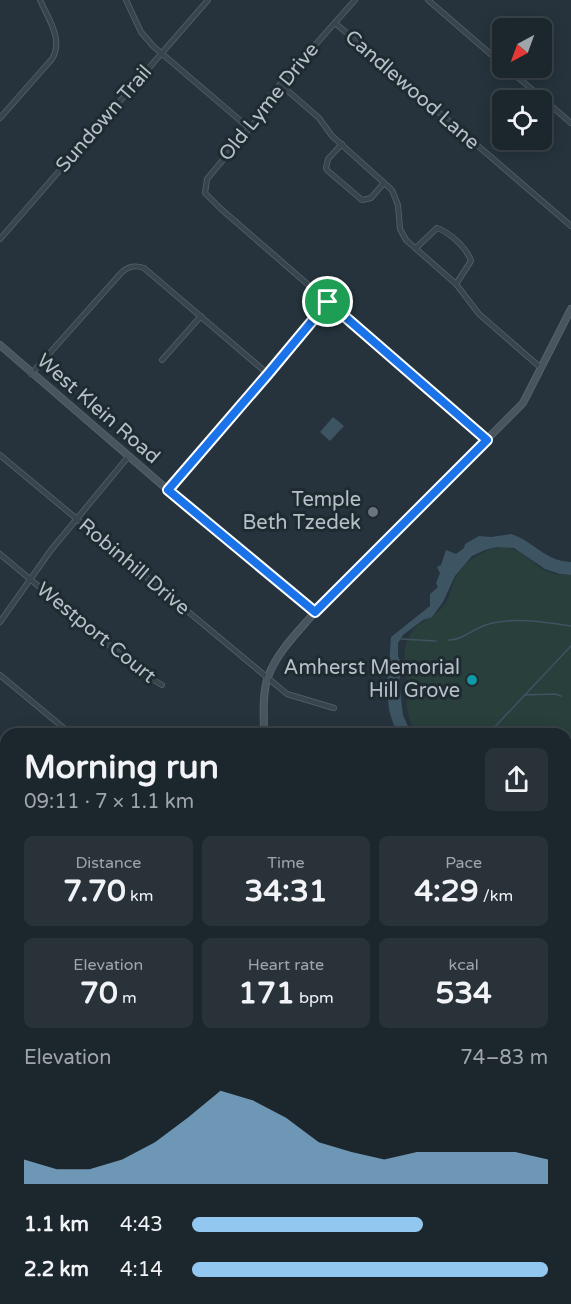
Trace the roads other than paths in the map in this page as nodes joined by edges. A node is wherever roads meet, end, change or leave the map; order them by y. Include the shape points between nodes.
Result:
1 (40, 0) edge
2 (126, 0) edge
3 (208, 0) edge
4 (355, 0) edge
5 (428, 0) edge
6 (335, 23) junction
7 (161, 54) junction
8 (492, 55) edge
9 (519, 78) edge
10 (280, 84) junction
11 (0, 118) edge
12 (571, 123) edge
13 (249, 128) junction
14 (342, 144) junction
15 (384, 183) junction
16 (571, 226) edge
17 (0, 239) edge
18 (416, 248) junction
19 (456, 284) junction
20 (328, 302) junction
21 (571, 309) edge
22 (201, 316) junction
23 (0, 345) edge
24 (162, 360) dead end
25 (541, 368) junction
26 (32, 374) junction
27 (268, 374) junction
28 (487, 440) junction
29 (0, 455) edge
30 (128, 457) junction
31 (168, 490) junction
32 (77, 519) junction
33 (0, 554) edge
34 (30, 580) junction
35 (315, 612) junction
36 (0, 622) edge
37 (0, 675) edge
38 (268, 678) junction
39 (162, 686) dead end
40 (334, 708) dead end
41 (64, 728) edge
42 (264, 728) edge

1 - 11 street via 57,49
2 - 7 street via 141,32
3 - 7 street, Sundown Trail
4 - 6 street, Old Lyme Drive
5 - 8 street
6 - 10 street, Old Lyme Drive
6 - 16 street, Candlewood Lane
7 - 13 street
7 - 17 street, Sundown Trail
9 - 12 street
10 - 13 street, Old Lyme Drive
10 - 14 street
13 - 20 street, Old Lyme Drive via 207,179 205,193
14 - 15 street
14 - 15 street via 328,159 328,171 362,200 371,198
15 - 18 street via 396,198 402,235
18 - 19 street
18 - 19 street via 432,231 443,230 467,252 471,261
19 - 25 street via 479,314
20 - 27 street
20 - 28 street
21 - 25 street
22 - 24 street
22 - 26 street via 144,268 130,266
22 - 27 street
23 - 26 street, West Klein Road
25 - 28 street via 523,403
26 - 30 street, West Klein Road
27 - 31 street
28 - 35 street
29 - 32 street, Robinhill Drive
30 - 31 street, West Klein Road
30 - 32 street
31 - 35 street, West Klein Road
32 - 34 street
32 - 38 street, Robinhill Drive
33 - 34 street, Westport Court
34 - 36 street
34 - 39 street, Westport Court
35 - 38 street via 289,642
37 - 41 street
38 - 40 street, Robinhill Drive via 287,694
38 - 42 street

